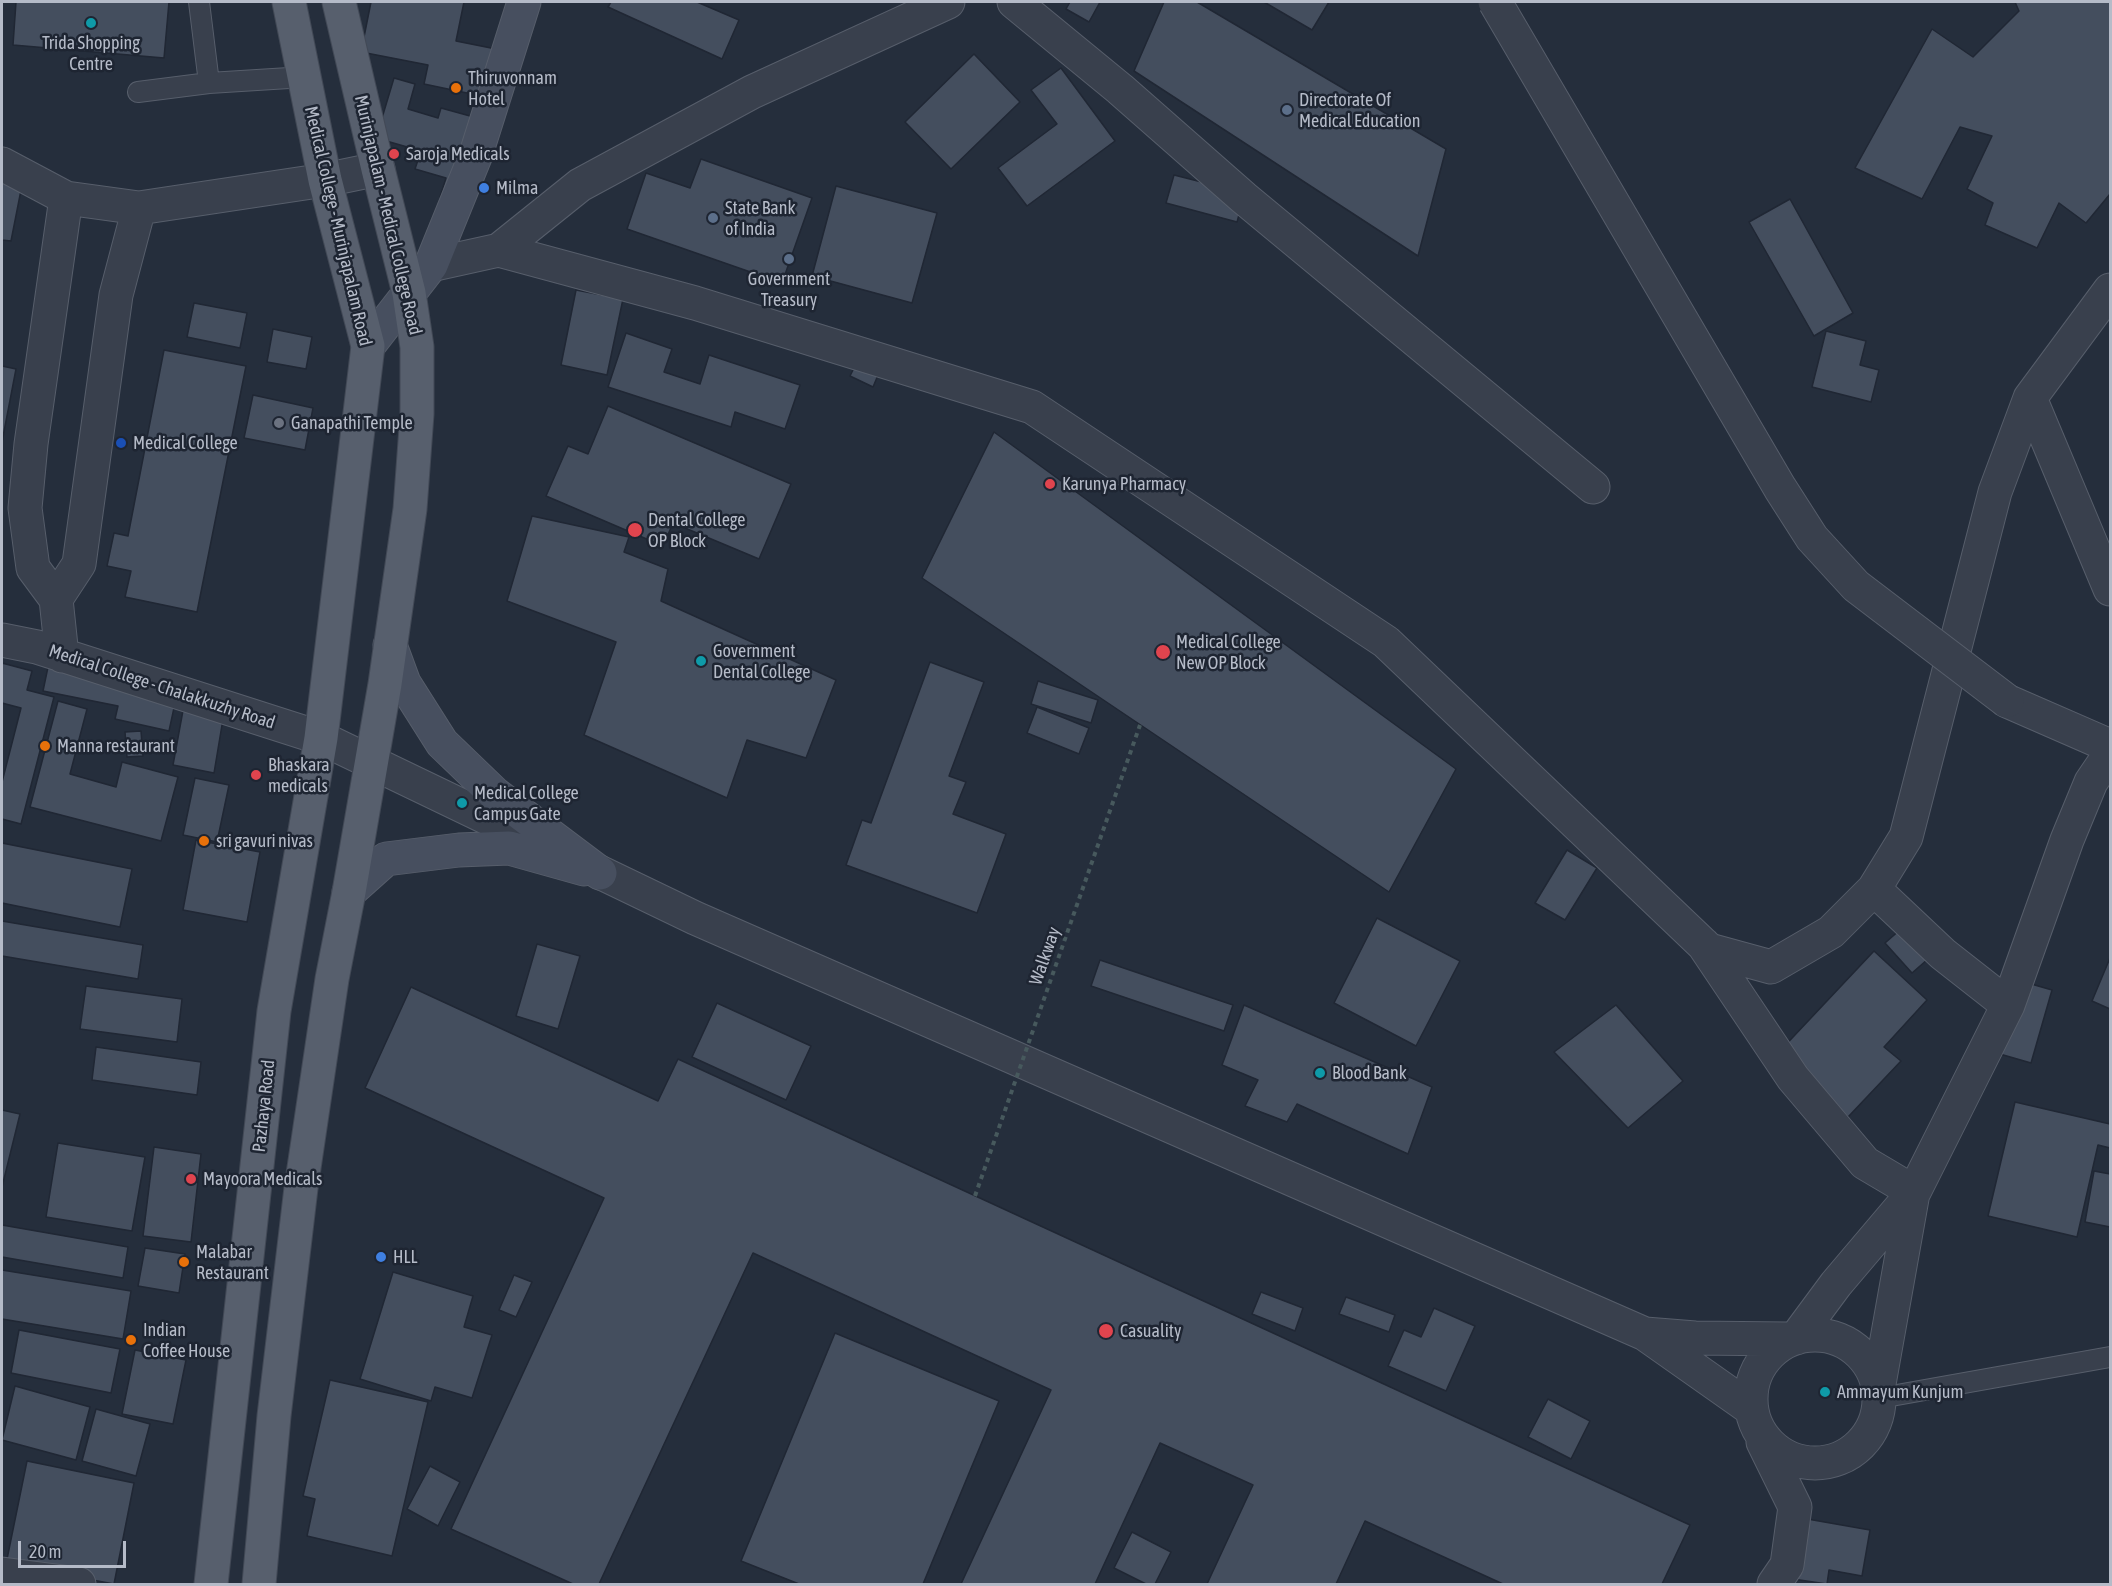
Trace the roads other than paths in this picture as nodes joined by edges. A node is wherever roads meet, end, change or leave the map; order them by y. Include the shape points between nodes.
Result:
1 (199, 2) edge
2 (289, 2) edge
3 (339, 2) edge
4 (524, 2) edge
5 (948, 2) edge
6 (1014, 2) edge
7 (1496, 2) edge
8 (305, 77) junction
9 (209, 83) junction
10 (138, 92) dead end
11 (2, 164) edge
12 (378, 169) junction
13 (325, 180) junction
14 (66, 198) junction
15 (139, 208) junction
16 (499, 250) junction
17 (431, 265) junction
18 (2110, 290) edge
19 (409, 294) junction
20 (368, 346) junction
21 (2030, 399) junction
22 (1593, 487) dead end
23 (2110, 589) edge
24 (56, 599) junction
25 (2, 640) edge
26 (390, 645) junction
27 (62, 656) junction
28 (321, 738) junction
29 (2110, 746) edge
30 (2110, 754) edge
31 (372, 762) junction
32 (600, 873) junction
33 (1875, 889) junction
34 (350, 892) junction
35 (1703, 944) junction
36 (2008, 1005) junction
37 (1914, 1192) junction
38 (1645, 1334) junction
39 (1792, 1338) junction
40 (2110, 1357) edge
41 (1880, 1391) junction
42 (1755, 1422) junction
43 (2, 1574) edge
44 (79, 1584) edge
45 (211, 1584) edge
46 (259, 1584) edge
47 (1774, 1584) edge

1 - 9 lane
2 - 8 main road, Medical College - Murinjapalam Road
3 - 12 main road, Murinjapalam - Medical College Road
4 - 17 main road via 474,158
5 - 16 street via 752,92 579,185
6 - 22 street
7 - 29 street, bridge via 1773,478 1812,538 1856,586 2007,701
8 - 9 lane
8 - 13 main road, Medical College - Murinjapalam Road
9 - 10 lane
11 - 14 street
12 - 13 street
12 - 19 main road, Murinjapalam - Medical College Road
13 - 15 street
13 - 20 main road, Medical College - Murinjapalam Road
14 - 15 street
14 - 24 street via 25,508 33,568
15 - 24 street via 116,295 79,564
16 - 17 street
16 - 35 street via 695,303 1032,407 1386,642
17 - 19 main road
18 - 21 street
19 - 20 main road
19 - 26 main road, Murinjapalam - Medical College Road via 417,347 417,414 410,509
20 - 28 main road, Medical College - Murinjapalam Road
21 - 23 street
21 - 33 street via 1995,492 1906,837
24 - 27 street
25 - 27 street, Medical College - Chalakkuzhy Road
26 - 31 main road, Murinjapalam - Medical College Road
26 - 32 main road via 404,683 442,743 495,794
27 - 28 street, Medical College - Chalakkuzhy Road
28 - 31 street, Medical College - Chalakkuzhy Road
28 - 45 main road, Pazhaya Road via 274,1011
30 - 36 street via 2091,782 2067,840
31 - 32 street, Medical College - Chalakkuzhy Road
31 - 34 main road, Murinjapalam - Medical College Road
32 - 34 main road via 509,848 459,850 386,859
32 - 38 street, Medical College - Chalakkuzhy Road via 717,928
33 - 35 street via 1831,932 1771,967 1709,950
33 - 36 street via 1943,954
34 - 46 main road, Murinjapalam - Medical College Road via 332,979 301,1188
35 - 37 street via 1814,1104 1865,1163
36 - 37 street
37 - 39 street
37 - 41 street
38 - 39 street
38 - 42 street
39 - 41 street via 1816,1334 1844,1340 1867,1358
39 - 42 street via 1766,1356 1752,1381
40 - 41 lane
41 - 42 street via 1880,1412 1862,1446 1828,1464 1790,1460
42 - 47 street via 1795,1507 1787,1565
43 - 44 street

